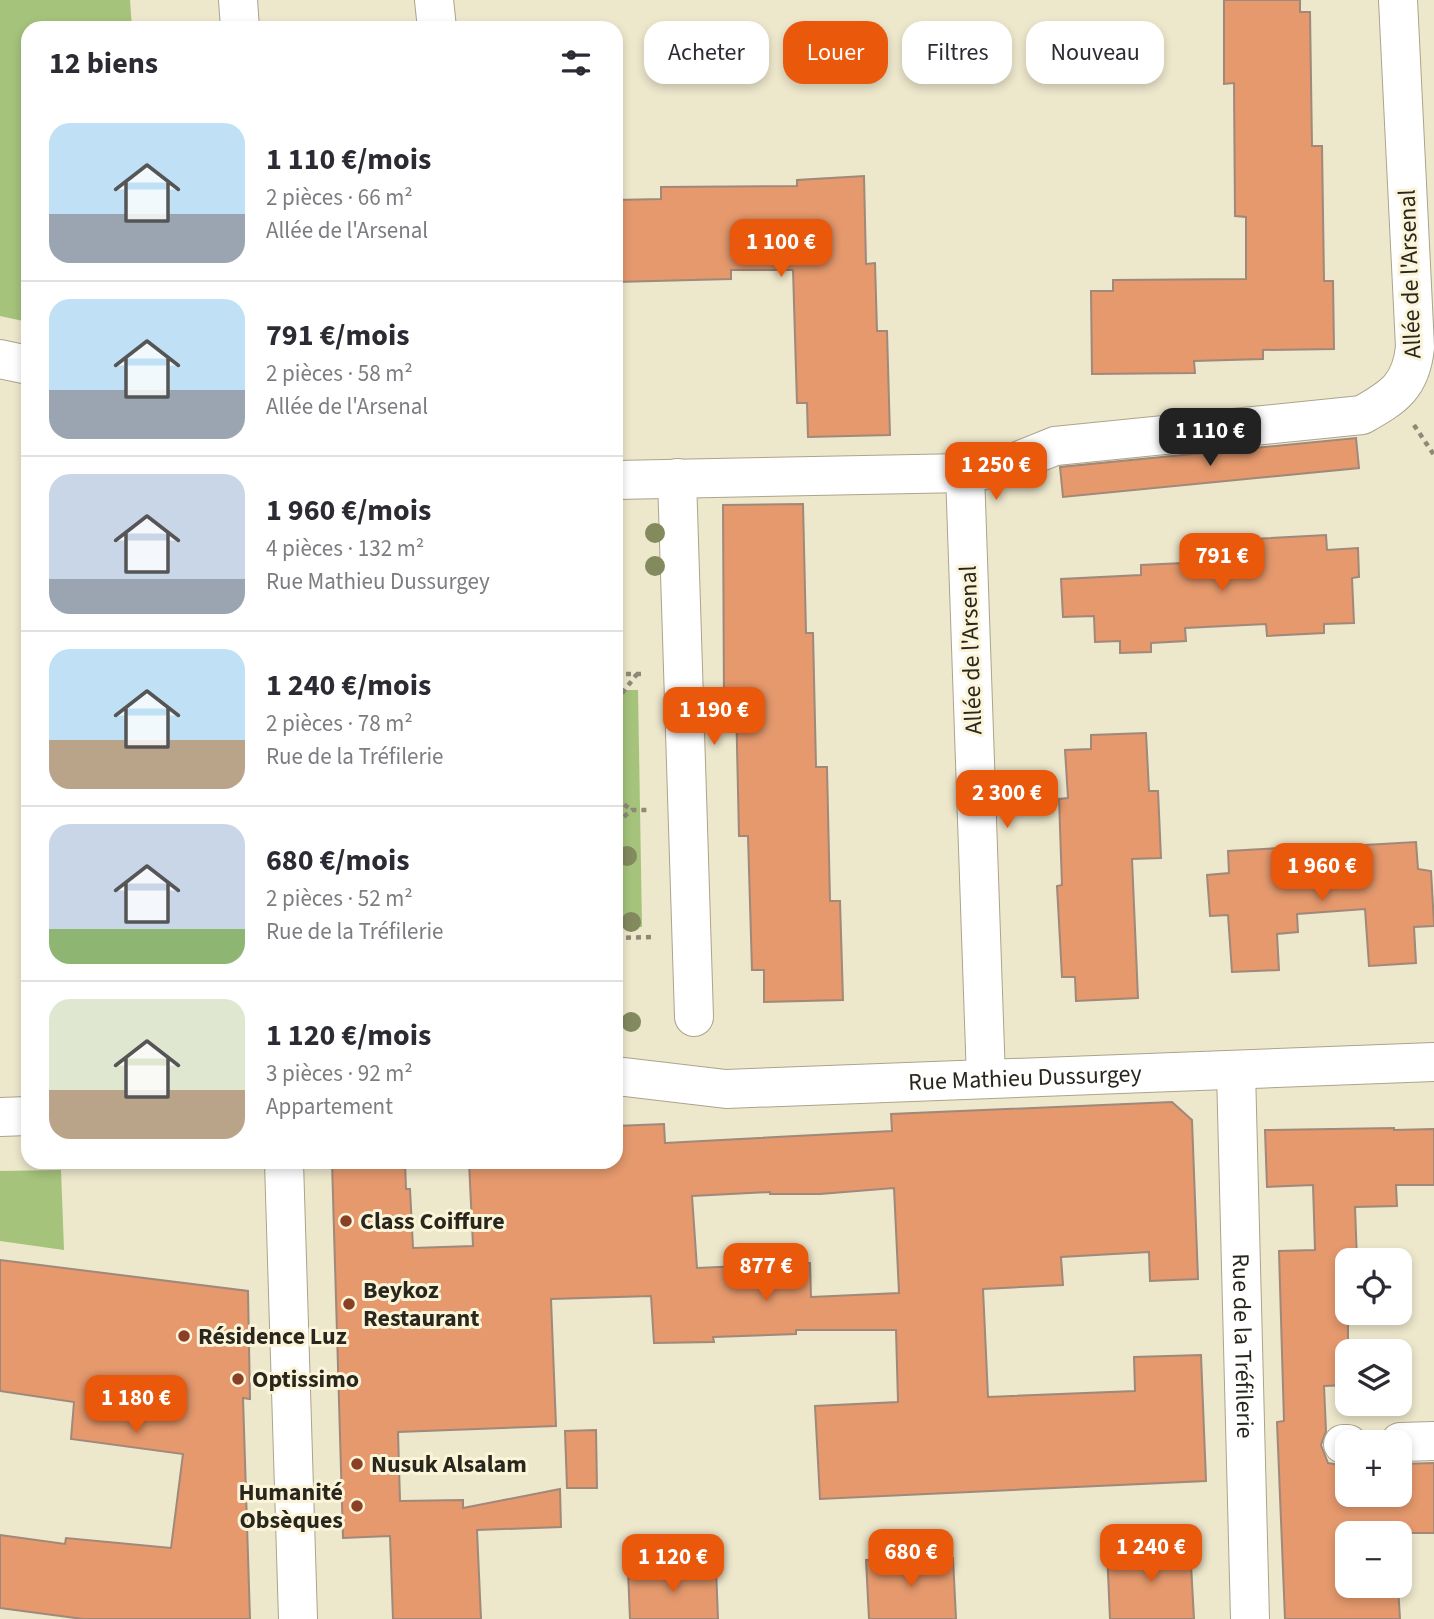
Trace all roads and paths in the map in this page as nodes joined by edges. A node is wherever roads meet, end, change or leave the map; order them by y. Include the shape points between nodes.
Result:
1 (238, 0) edge
2 (434, 0) edge
3 (1398, 0) edge
4 (240, 21) edge
5 (436, 21) edge
6 (0, 359) edge
7 (21, 364) edge
8 (1412, 424) dead end
9 (1434, 455) edge
10 (965, 472) junction
11 (677, 478) junction
12 (623, 480) edge
13 (637, 674) dead end
14 (623, 692) edge
15 (623, 804) edge
16 (632, 810) dead end
17 (663, 937) dead end
18 (623, 938) edge
19 (694, 1017) dead end
20 (1434, 1062) edge
21 (1236, 1071) junction
22 (623, 1077) edge
23 (986, 1079) junction
24 (21, 1116) edge
25 (0, 1117) edge
26 (284, 1169) edge
27 (1434, 1441) edge
28 (1412, 1442) edge
29 (298, 1619) edge
30 (1250, 1619) edge

1 - 4 street
2 - 5 street
3 - 10 street, Allée de l'Arsenal via 1415,347 1413,370 1392,399 1362,415 1055,446 1003,467
6 - 7 street
8 - 9 path
10 - 11 street, Allée de l'Arsenal
10 - 23 street, Allée de l'Arsenal
11 - 12 street, Allée de l'Arsenal
11 - 19 street
13 - 14 path
15 - 16 path
17 - 18 path
20 - 21 street, Rue Mathieu Dussurgey
21 - 23 street, Rue Mathieu Dussurgey
21 - 30 street, Rue de la Tréfilerie
22 - 23 street, Rue Mathieu Dussurgey via 726,1089
24 - 25 street
26 - 29 street
27 - 28 street

